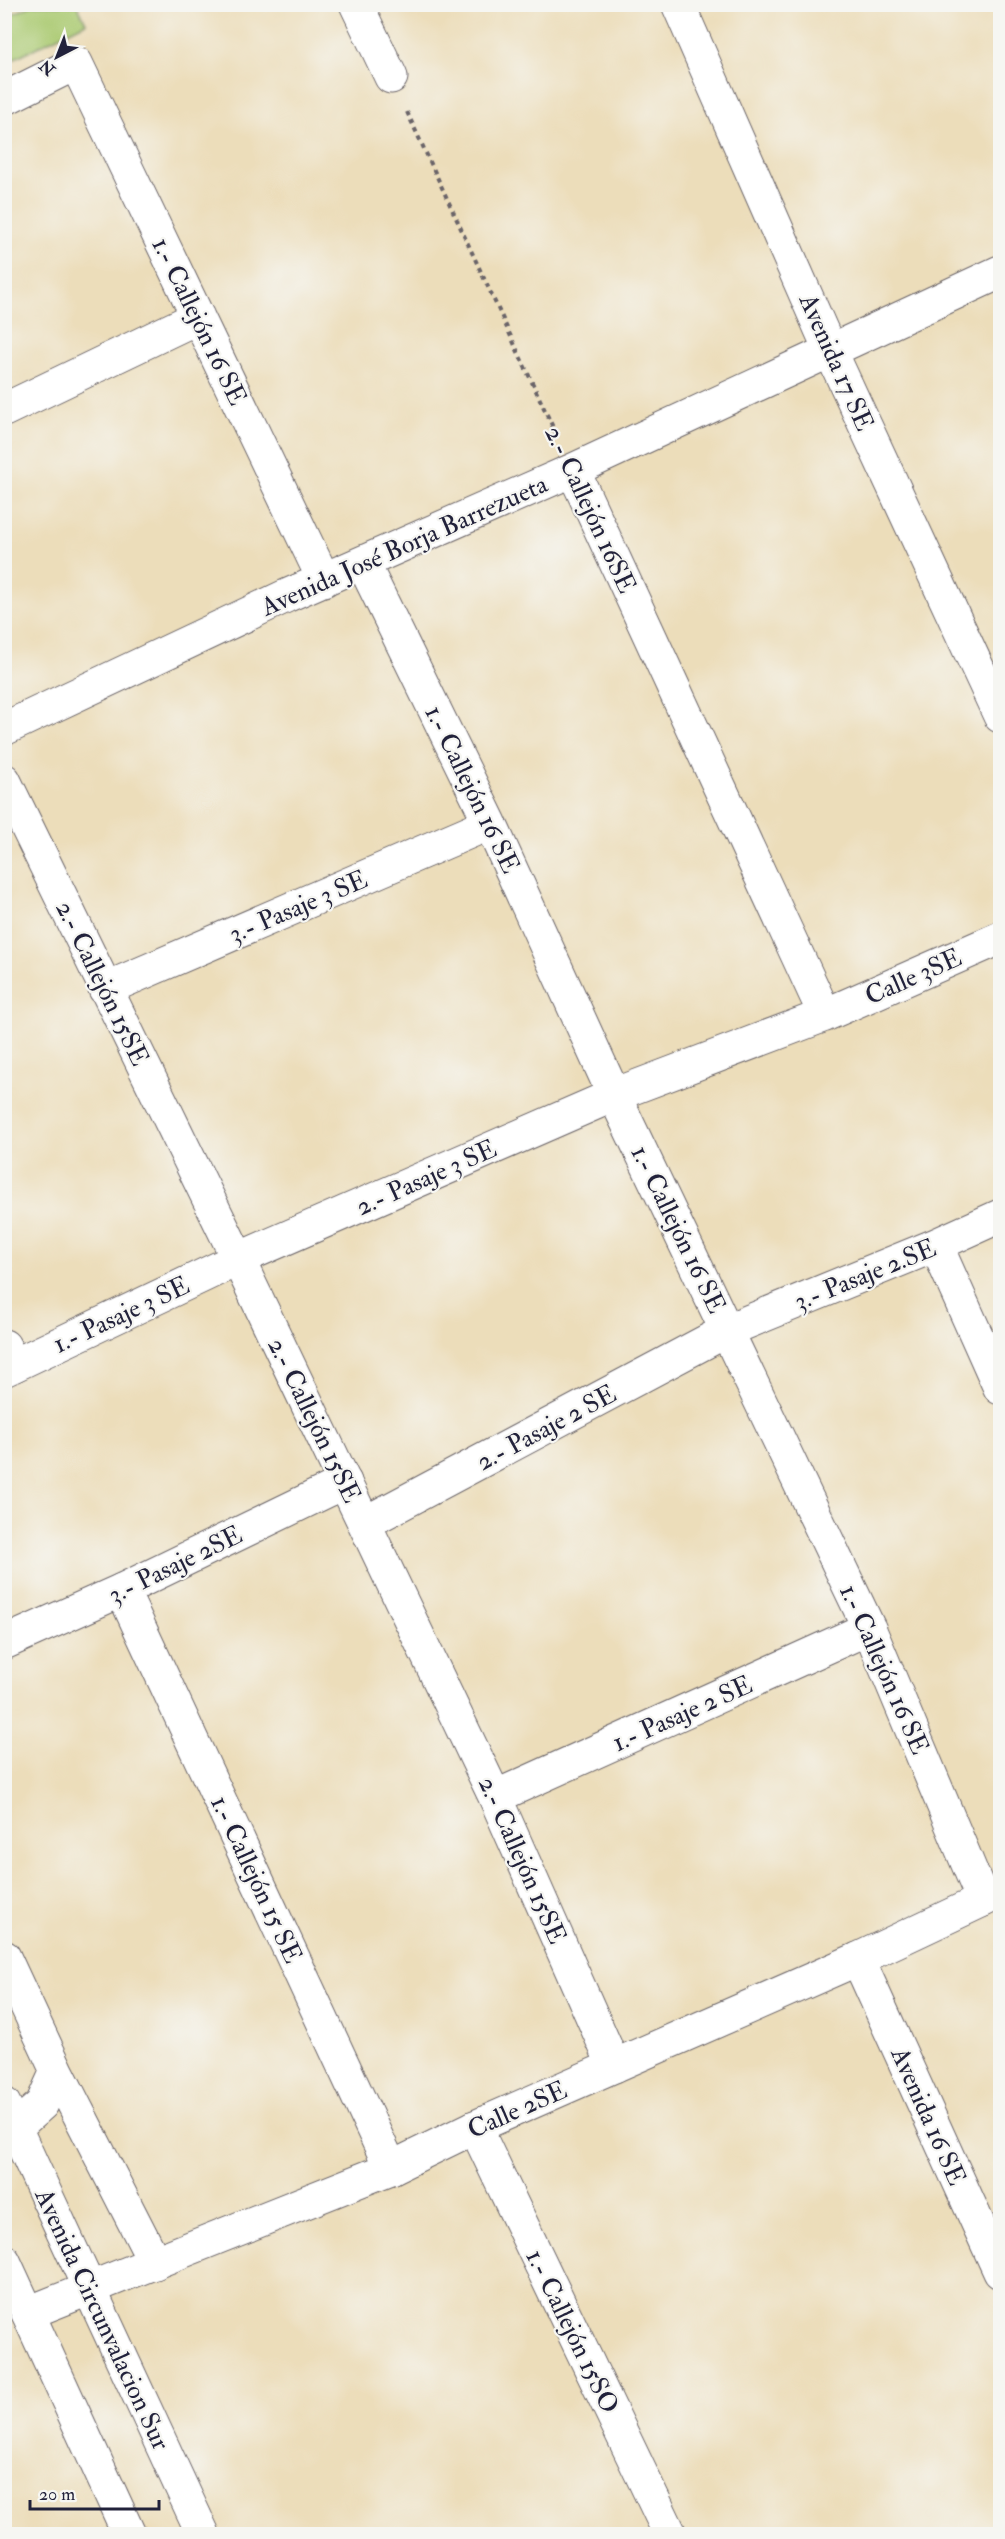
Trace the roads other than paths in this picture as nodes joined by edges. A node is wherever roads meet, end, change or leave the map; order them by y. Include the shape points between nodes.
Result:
1 (356, 4) edge
2 (678, 4) edge
3 (391, 77) road end
4 (4, 99) edge
5 (1000, 272) edge
6 (198, 317) junction
7 (830, 350) junction
8 (4, 410) edge
9 (573, 470) junction
10 (363, 563) junction
11 (324, 580) junction
12 (1000, 717) edge
13 (4, 729) edge
14 (4, 780) edge
15 (490, 823) junction
16 (1000, 938) edge
17 (105, 989) junction
18 (825, 1015) junction
19 (614, 1095) junction
20 (1000, 1216) edge
21 (936, 1245) junction
22 (238, 1259) junction
23 (728, 1330) junction
24 (8, 1360) edge
25 (1000, 1388) edge
26 (345, 1482) junction
27 (365, 1523) junction
28 (122, 1590) junction
29 (869, 1628) junction
30 (4, 1642) edge
31 (495, 1797) junction
32 (992, 1896) edge
33 (4, 1957) edge
34 (858, 1959) junction
35 (614, 2066) junction
36 (57, 2071) junction
37 (10, 2116) edge
38 (475, 2127) junction
39 (391, 2168) junction
40 (5, 2262) edge
41 (155, 2264) junction
42 (1000, 2272) edge
43 (90, 2290) junction
44 (28, 2313) junction
45 (129, 2535) edge
46 (203, 2535) edge
47 (670, 2535) edge

1 - 3 street
2 - 7 street, Avenida 17 SE
4 - 6 street, 1.- Callejón 16 SE via 76,63
5 - 7 street, Avenida José Borja Barrezueta
6 - 8 street
6 - 11 street, 1.- Callejón 16 SE
7 - 9 street, Avenida José Borja Barrezueta
7 - 12 street, Avenida 17 SE
9 - 10 street, Avenida José Borja Barrezueta
9 - 18 street, 2.- Callejón 16SE
10 - 11 street, Avenida José Borja Barrezueta
10 - 15 street, 1.- Callejón 16 SE
11 - 13 street, Avenida José Borja Barrezueta
14 - 17 street, 2.- Callejón 15SE
15 - 17 street, 3.- Pasaje 3 SE
15 - 19 street, 1.- Callejón 16 SE
16 - 18 street, Calle 3SE
17 - 22 street, 2.- Callejón 15SE
18 - 19 street, Calle 3SE
19 - 22 street, 2.- Pasaje 3 SE
19 - 23 street, 1.- Callejón 16 SE
20 - 21 street, 3.- Pasaje 2.SE
21 - 23 street, 3.- Pasaje 2.SE
21 - 25 street
22 - 24 street, 1.- Pasaje 3 SE
22 - 26 street, 2.- Callejón 15SE
23 - 27 street, 2.- Pasaje 2 SE
23 - 29 street, 1.- Callejón 16 SE
26 - 27 street, 2.- Callejón 15SE
26 - 28 street, 3.- Pasaje 2SE
27 - 31 street, 2.- Callejón 15SE
28 - 30 street, 3.- Pasaje 2SE
28 - 39 street, 1.- Callejón 15 SE
29 - 31 street, 1.- Pasaje 2 SE
29 - 32 street, 1.- Callejón 16 SE
31 - 35 street, 2.- Callejón 15SE
32 - 34 street, Calle 2SE
33 - 36 street
34 - 35 street, Calle 2SE
34 - 42 street, Avenida 16 SE
35 - 38 street, Calle 2SE
36 - 37 street via 42,2104
36 - 41 street
37 - 43 street, Avenida Circunvalacion Sur
38 - 39 street, Calle 2SE
38 - 47 street, 1.- Callejón 15SO
39 - 41 street, Calle 2SE
40 - 44 street
41 - 43 street, Calle 2SE
43 - 44 street, Calle 2SE
43 - 46 street, Avenida Circunvalacion Sur
44 - 45 street

